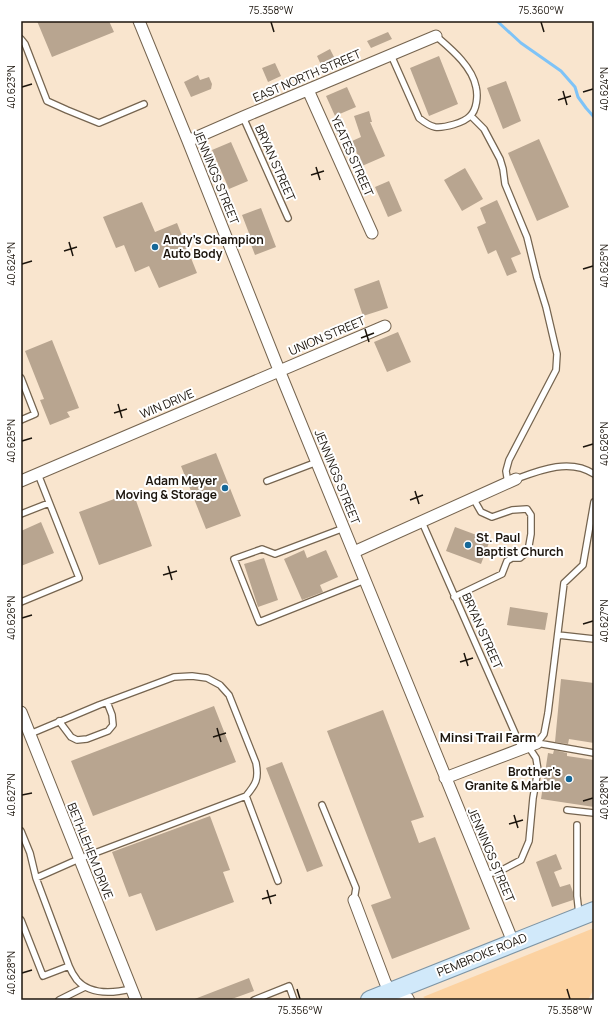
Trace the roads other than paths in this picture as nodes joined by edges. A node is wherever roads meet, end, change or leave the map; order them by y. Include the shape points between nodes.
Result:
1 (139, 21) edge
2 (436, 36) joint
3 (21, 39) edge
4 (391, 55) junction
5 (308, 90) junction
6 (144, 104) dead end
7 (471, 116) junction
8 (243, 117) junction
9 (188, 141) junction
10 (288, 218) dead end
11 (372, 233) dead end
12 (385, 326) dead end
13 (279, 370) junction
14 (21, 378) edge
15 (21, 420) edge
16 (317, 462) junction
17 (38, 474) junction
18 (594, 474) edge
19 (21, 480) edge
20 (267, 481) dead end
21 (512, 481) junction
22 (473, 498) junction
23 (594, 502) edge
24 (49, 503) junction
25 (21, 514) edge
26 (422, 522) junction
27 (344, 528) junction
28 (354, 552) junction
29 (365, 580) junction
30 (454, 597) junction
31 (21, 602) edge
32 (558, 635) junction
33 (594, 639) edge
34 (107, 702) junction
35 (21, 712) edge
36 (59, 721) junction
37 (30, 734) junction
38 (529, 746) junction
39 (594, 753) edge
40 (445, 778) junction
41 (246, 796) junction
42 (322, 805) dead end
43 (567, 810) dead end
44 (594, 813) edge
45 (577, 825) dead end
46 (21, 831) edge
47 (79, 858) junction
48 (486, 875) junction
49 (36, 878) junction
50 (278, 881) dead end
51 (354, 900) joint
52 (587, 914) edge
53 (21, 920) edge
54 (513, 942) junction
55 (69, 966) junction
56 (85, 987) junction
57 (131, 989) junction
58 (390, 992) junction
59 (59, 1000) edge
60 (136, 1000) edge
61 (254, 1000) edge
62 (294, 1000) edge
63 (370, 1000) edge
64 (406, 1000) edge

1 - 9 street, JENNINGS STREET
2 - 4 street, EAST NORTH STREET
2 - 7 lane via 469,70 476,85 476,103
3 - 6 lane via 47,101 99,122
4 - 5 street, EAST NORTH STREET
4 - 7 lane via 419,118 424,123 436,127 453,125
5 - 8 street, EAST NORTH STREET
5 - 11 street, YEATES STREET
7 - 21 lane via 484,129 503,169 505,184 527,237 557,354 556,370 509,460 506,472
8 - 9 street, EAST NORTH STREET
8 - 10 lane, BRYAN STREET
9 - 13 street, JENNINGS STREET
12 - 13 street, UNION STREET
13 - 16 street, JENNINGS STREET
13 - 17 street, WIN DRIVE
14 - 15 lane via 35,414
16 - 20 lane
16 - 27 street, JENNINGS STREET
17 - 19 street, WIN DRIVE
17 - 24 lane
18 - 21 lane via 570,465 543,469
21 - 22 street
22 - 26 street
22 - 30 lane via 481,512 492,517 512,510 527,509 531,515 528,551 520,558 508,561 502,574
23 - 32 lane via 583,565 564,583
24 - 25 lane
24 - 31 lane via 79,578
26 - 28 street
26 - 30 lane, BRYAN STREET
27 - 28 street, JENNINGS STREET
27 - 29 lane via 275,554 262,549 234,559 259,622
28 - 29 street, JENNINGS STREET
29 - 40 street, JENNINGS STREET
30 - 38 lane, BRYAN STREET
32 - 33 lane
32 - 38 lane via 544,734
34 - 36 lane
34 - 36 lane via 113,725 108,731 77,740 71,737
34 - 41 lane via 174,677 207,678 220,685 229,695 256,763 258,773 254,787
35 - 37 street, BETHLEHEM DRIVE
36 - 37 lane
37 - 47 street, BETHLEHEM DRIVE
38 - 39 lane
38 - 40 street
38 - 48 lane, BRYAN STREET via 536,758 538,770 529,841 521,860
40 - 48 street, JENNINGS STREET
41 - 47 lane
41 - 50 lane
42 - 51 lane via 356,888
43 - 44 lane
45 - 52 lane via 577,896
46 - 49 lane
47 - 49 lane
47 - 57 street, BETHLEHEM DRIVE
48 - 54 street, JENNINGS STREET
49 - 55 lane
51 - 58 street
52 - 54 main road, PEMBROKE ROAD
53 - 55 lane via 43,976
54 - 58 main road, PEMBROKE ROAD
55 - 56 lane via 77,980
56 - 57 lane via 104,992
56 - 59 lane
57 - 60 street, BETHLEHEM DRIVE
58 - 63 main road, PEMBROKE ROAD
58 - 64 street
61 - 62 lane via 289,986

